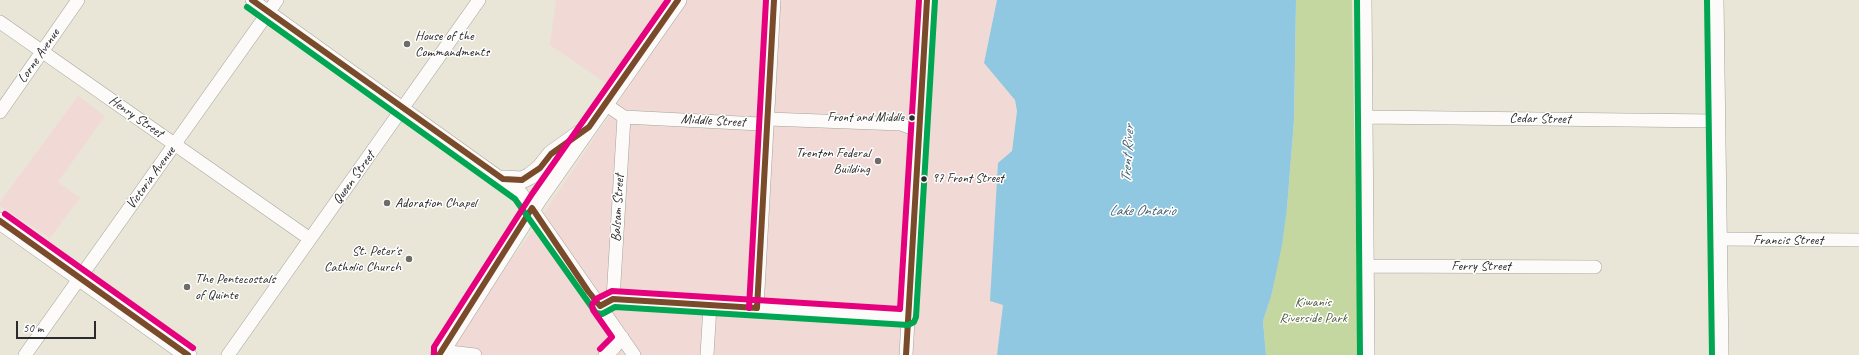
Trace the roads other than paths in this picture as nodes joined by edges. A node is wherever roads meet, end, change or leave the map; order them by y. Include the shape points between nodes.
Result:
1 (78, 0) edge
2 (252, 0) edge
3 (277, 0) edge
4 (479, 0) edge
5 (678, 0) edge
6 (774, 0) edge
7 (927, 0) edge
8 (1365, 0) edge
9 (1714, 0) edge
10 (269, 11) junction
11 (0, 22) edge
12 (42, 52) junction
13 (605, 104) junction
14 (404, 108) junction
15 (0, 112) edge
16 (624, 117) junction
17 (1366, 117) junction
18 (768, 120) junction
19 (1715, 121) junction
20 (589, 127) junction
21 (919, 131) junction
22 (175, 144) junction
23 (503, 179) junction
24 (532, 208) junction
25 (0, 221) edge
26 (310, 239) junction
27 (1717, 239) junction
28 (1859, 240) edge
29 (1367, 266) junction
30 (1595, 267) dead end
31 (80, 277) junction
32 (613, 299) junction
33 (600, 306) junction
34 (710, 306) junction
35 (757, 308) junction
36 (908, 317) junction
37 (622, 337) junction
38 (440, 353) edge
39 (25, 355) edge
40 (188, 355) edge
41 (228, 355) edge
42 (475, 355) edge
43 (605, 355) edge
44 (634, 355) edge
45 (707, 355) edge
46 (906, 355) edge
47 (1368, 355) edge
48 (1720, 355) edge

1 - 12 street, Lorne Avenue
2 - 10 street
3 - 10 street, Victoria Avenue
4 - 14 street, Queen Street
5 - 13 main road
6 - 18 street
7 - 21 street
8 - 17 street
9 - 19 main road
10 - 14 street
10 - 22 street, Victoria Avenue
11 - 12 street, Henry Street
12 - 15 street, Lorne Avenue
12 - 22 street, Henry Street
13 - 16 street
13 - 20 main road
14 - 23 street
14 - 26 street, Queen Street
16 - 18 street, Middle Street via 760,124
16 - 32 street, Balsam Street
17 - 19 street, Cedar Street
17 - 29 street
18 - 21 street, Middle Street via 901,124
18 - 35 street
19 - 27 main road
20 - 23 main road via 551,154 530,176 522,180
20 - 24 main road
21 - 36 street
22 - 26 street, Henry Street
22 - 31 street, Victoria Avenue
23 - 24 street via 521,193
24 - 33 street
24 - 38 main road
25 - 31 main road
26 - 41 street, Queen Street
27 - 28 street, Francis Street
27 - 48 main road
29 - 30 street, Ferry Street
29 - 47 street
31 - 39 street, Victoria Avenue
31 - 40 main road
32 - 33 street
32 - 34 street
33 - 37 street
34 - 35 street
34 - 45 street
35 - 36 street
36 - 46 street
37 - 43 street
37 - 44 street
38 - 42 street

